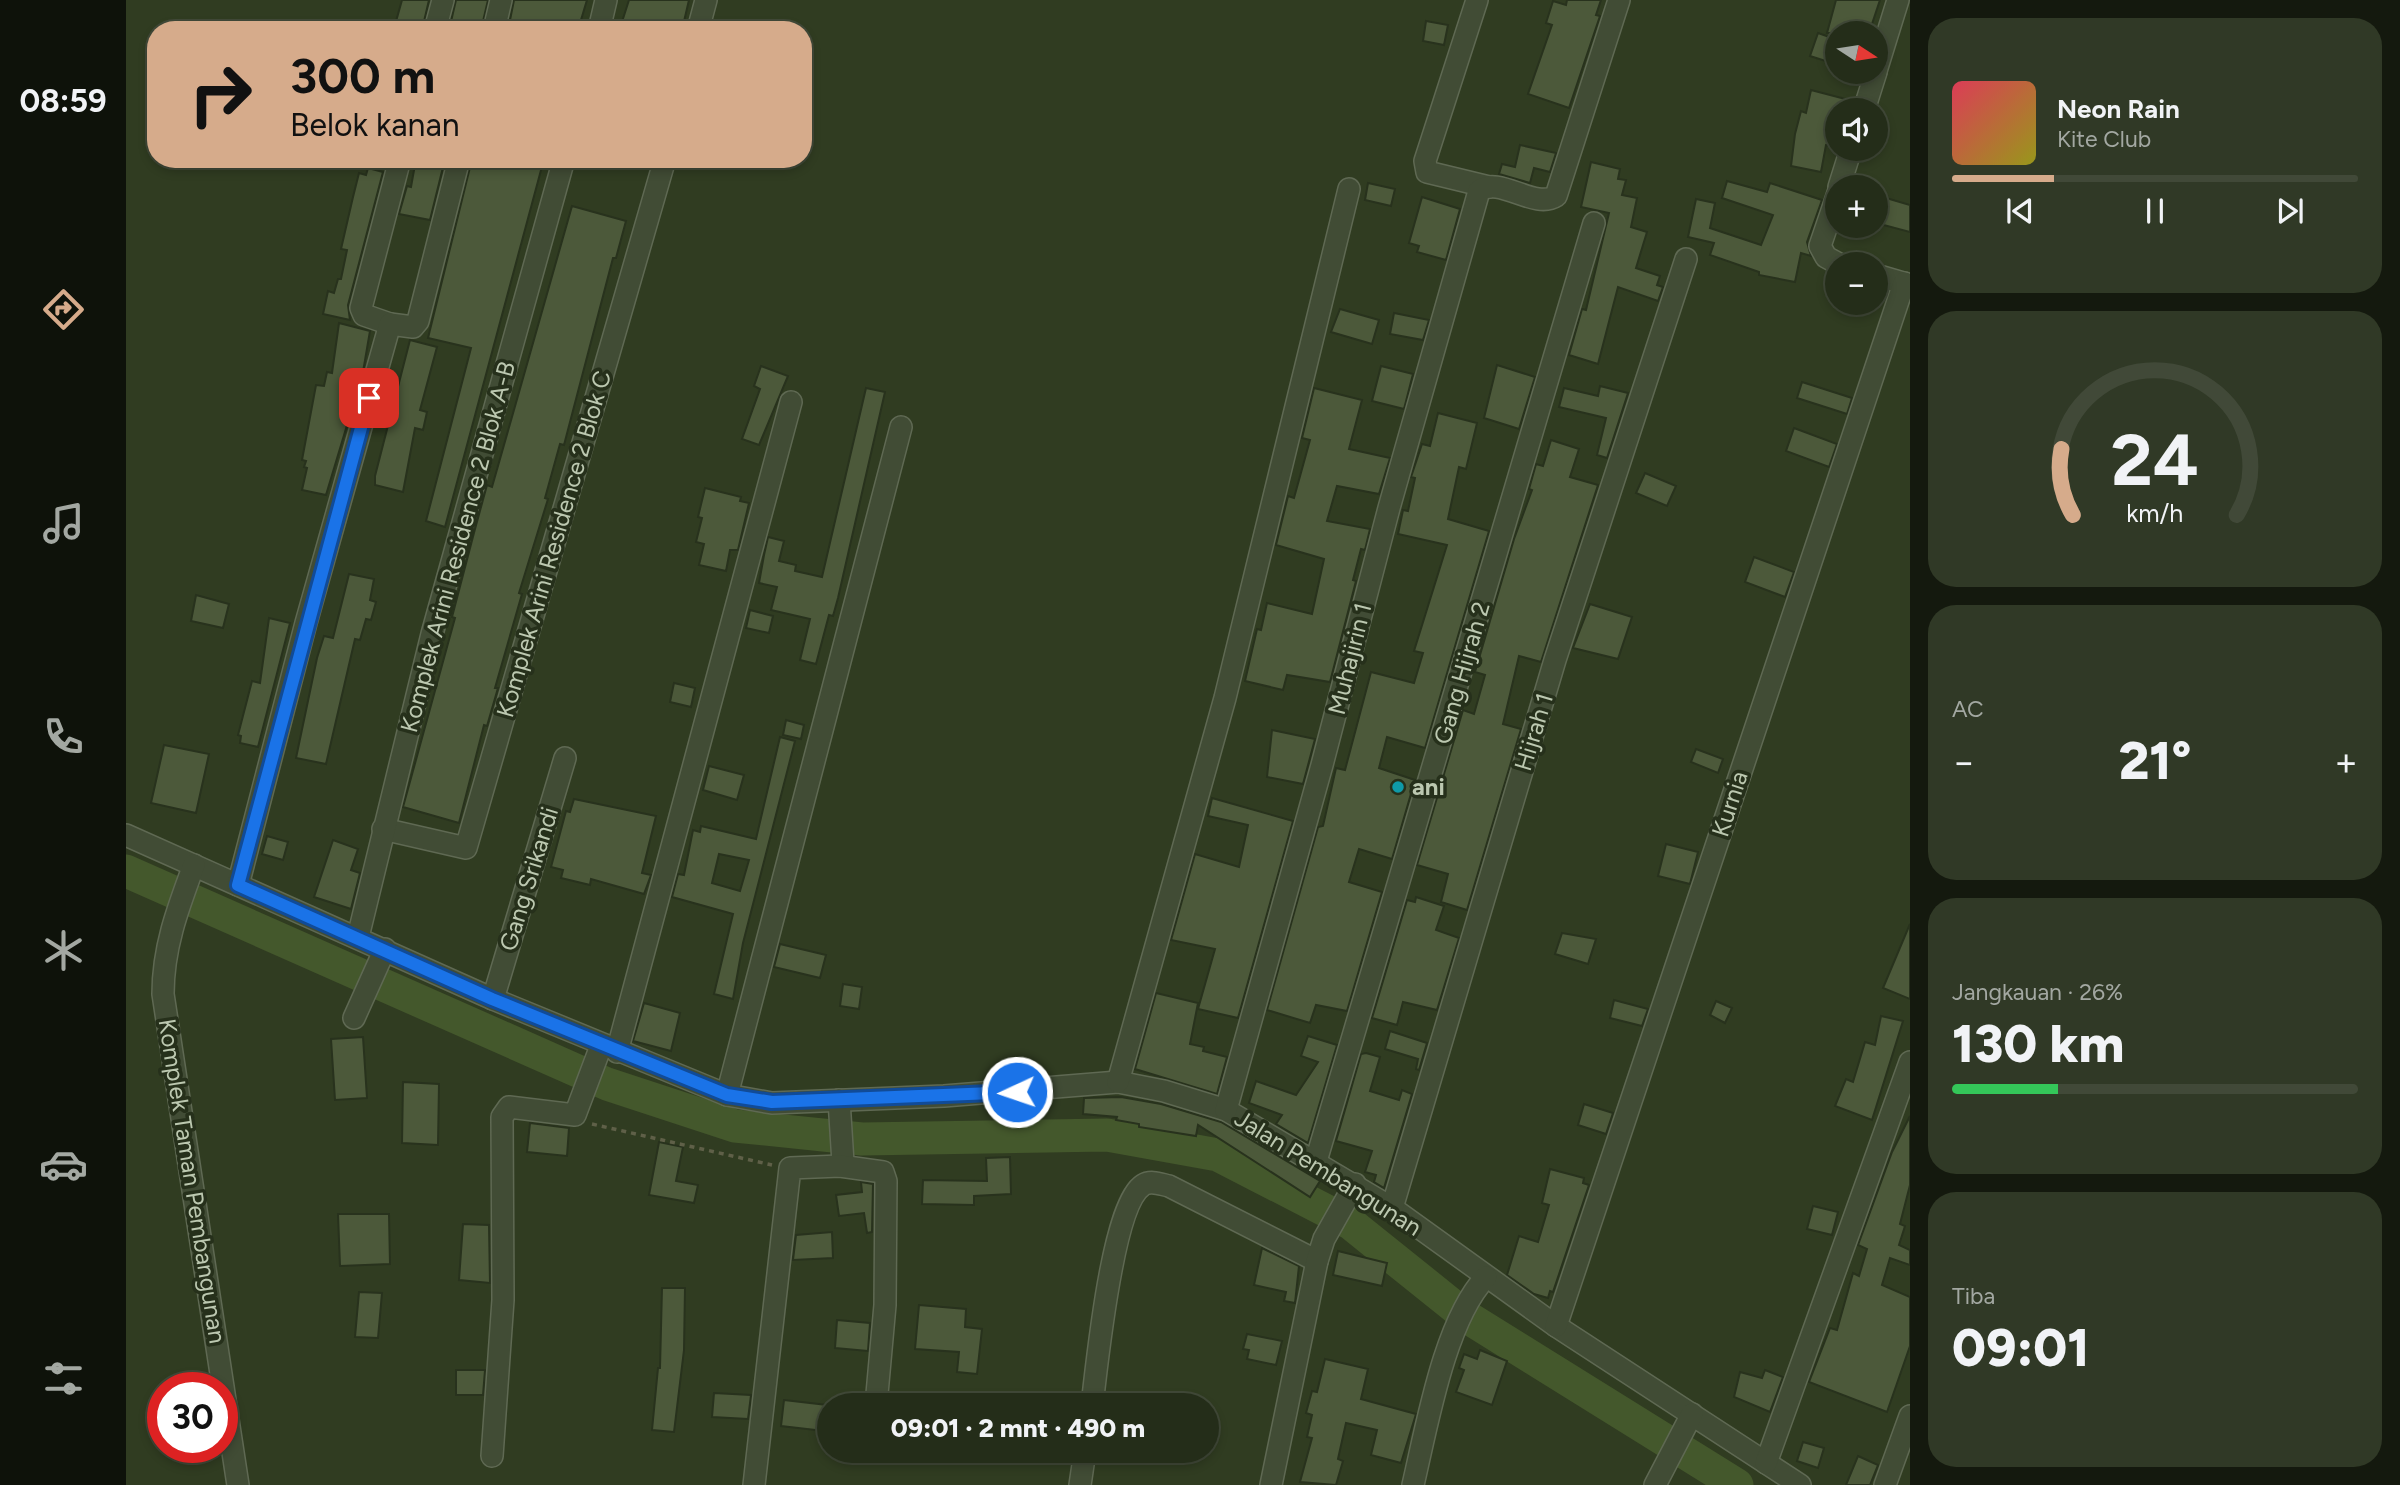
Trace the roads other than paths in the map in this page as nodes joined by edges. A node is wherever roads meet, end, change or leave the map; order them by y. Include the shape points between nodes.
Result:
1 (443, 0) edge
2 (502, 0) edge
3 (606, 0) edge
4 (705, 0) edge
5 (1477, 0) edge
6 (1619, 0) edge
7 (1898, 0) edge
8 (437, 21) edge
9 (496, 21) edge
10 (601, 21) edge
11 (700, 21) edge
12 (1888, 32) edge
13 (398, 168) edge
14 (457, 168) edge
15 (561, 168) edge
16 (662, 168) edge
17 (1489, 187) junction
18 (1349, 189) dead end
19 (1594, 223) dead end
20 (1825, 234) edge
21 (1825, 255) edge
22 (1686, 259) dead end
23 (1888, 278) edge
24 (1907, 284) edge
25 (390, 324) junction
26 (792, 402) dead end
27 (901, 427) dead end
28 (565, 758) dead end
29 (383, 829) junction
30 (126, 835) edge
31 (191, 871) junction
32 (238, 885) junction
33 (358, 937) junction
34 (385, 950) junction
35 (492, 999) junction
36 (354, 1018) dead end
37 (606, 1048) junction
38 (1910, 1062) edge
39 (1118, 1082) junction
40 (727, 1095) junction
41 (840, 1108) junction
42 (1226, 1111) junction
43 (841, 1158) junction
44 (1316, 1161) junction
45 (1355, 1184) junction
46 (1392, 1208) junction
47 (1317, 1261) junction
48 (1480, 1284) junction
49 (1556, 1326) junction
50 (877, 1393) edge
51 (1093, 1393) edge
52 (1910, 1416) edge
53 (1687, 1422) junction
54 (492, 1455) dead end
55 (1083, 1463) edge
56 (1766, 1463) junction
57 (1658, 1477) edge
58 (238, 1485) edge
59 (754, 1485) edge
60 (1080, 1485) edge
61 (1271, 1485) edge
62 (1413, 1485) edge
63 (1800, 1485) edge
64 (1885, 1485) edge

1 - 8 street
2 - 9 street
3 - 10 street
4 - 11 street
5 - 17 street via 1425,160 1427,172
6 - 17 street via 1556,196 1541,199
7 - 12 street
13 - 25 street via 361,308 364,315
14 - 25 street via 418,321 412,327
15 - 29 street, Komplek Arini Residence 2 Blok A-B via 432,634
16 - 29 street, Komplek Arini Residence 2 Blok C via 466,848
17 - 42 street, Muhajirin 1 via 1479,191 1474,208
18 - 39 street via 1225,698
19 - 44 street, Gang Hijrah 2
20 - 21 street via 1821,246
22 - 46 street, Hijrah 1 via 1555,660
23 - 24 street
24 - 49 street, Kurnia
25 - 32 street
26 - 37 street
27 - 40 street
28 - 35 street, Gang Srikandi
29 - 33 street, Komplek Arini Residence 2 Blok A-B
30 - 31 street, Jalan Pembangunan
31 - 32 street, Jalan Pembangunan
31 - 58 street, Komplek Taman Pembangunan via 173,918 163,967 163,994
32 - 33 street, Jalan Pembangunan
33 - 34 street, Jalan Pembangunan
34 - 35 street, Jalan Pembangunan
34 - 36 street
35 - 37 street, Jalan Pembangunan
37 - 40 street, Jalan Pembangunan
37 - 54 street via 581,1092 575,1115 509,1107 502,1117 503,1300
38 - 56 street
39 - 41 street, Jalan Pembangunan
39 - 42 street, Jalan Pembangunan
40 - 41 street, Jalan Pembangunan
41 - 43 street
42 - 44 street, Jalan Pembangunan
43 - 50 street via 883,1172 886,1181 885,1304
43 - 59 street via 790,1168
44 - 45 street, Jalan Pembangunan
45 - 46 street, Jalan Pembangunan
45 - 47 street
46 - 48 street, Jalan Pembangunan
47 - 51 street via 1169,1186 1144,1185 1132,1196 1112,1260
47 - 61 street
48 - 49 street, Jalan Pembangunan
48 - 62 street via 1454,1328
49 - 53 street, Jalan Pembangunan
52 - 64 street
53 - 56 street, Jalan Pembangunan
53 - 57 street
55 - 60 street
56 - 63 street, Jalan Pembangunan

